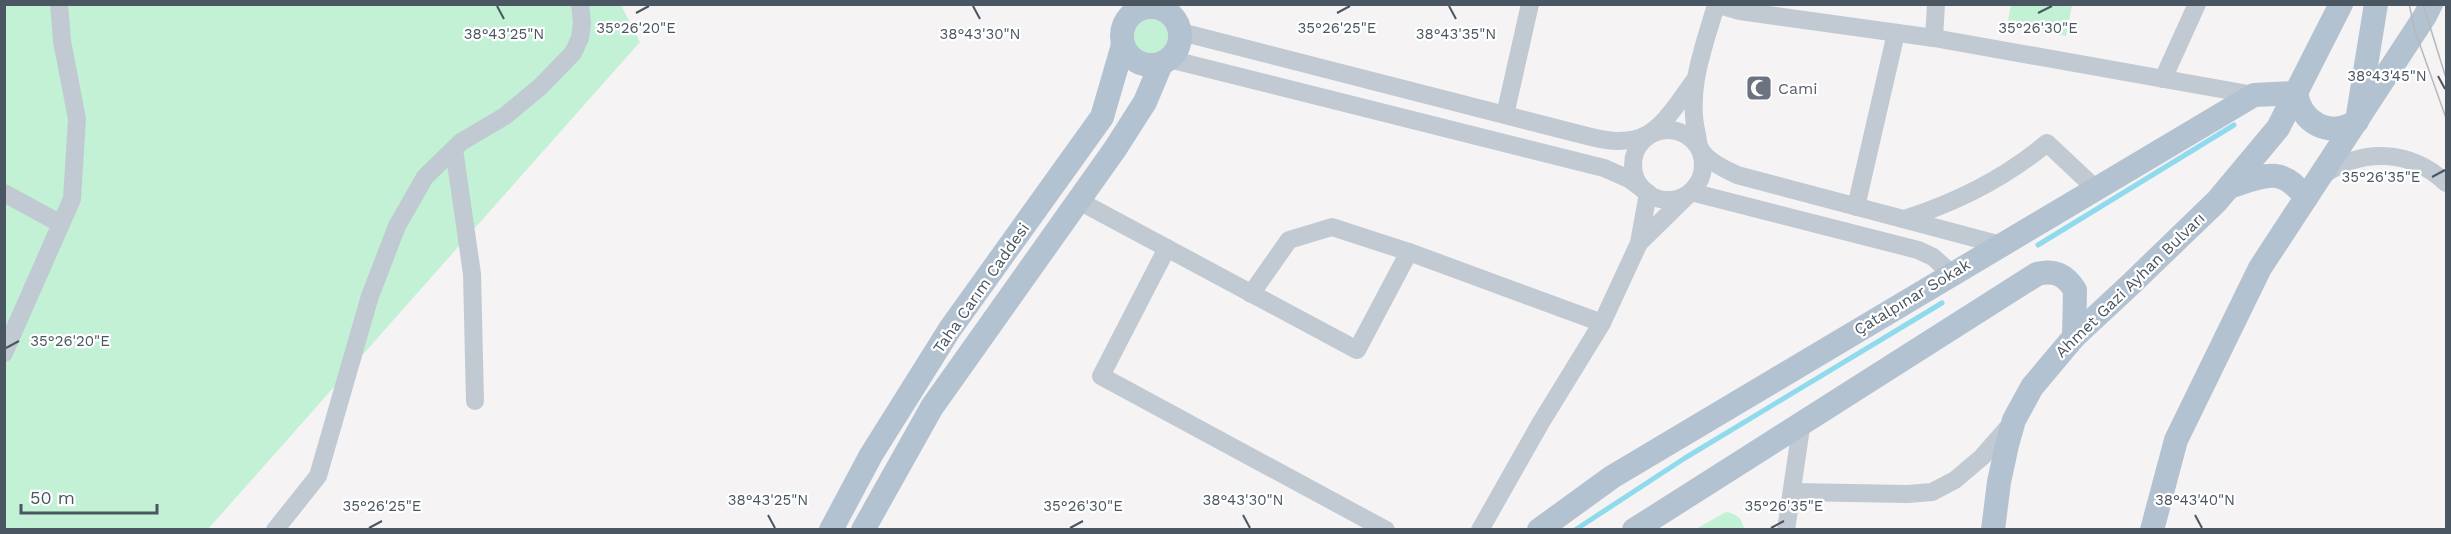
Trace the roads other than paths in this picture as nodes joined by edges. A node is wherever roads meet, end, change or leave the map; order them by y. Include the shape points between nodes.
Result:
1 (59, 4) edge
2 (580, 4) edge
3 (1530, 4) edge
4 (1936, 4) edge
5 (2197, 4) edge
6 (2341, 4) edge
7 (2376, 4) edge
8 (2431, 4) edge
9 (1716, 5) edge
10 (1142, 6) edge
11 (1178, 18) edge
12 (1896, 33) junction
13 (1934, 38) junction
14 (1124, 45) junction
15 (1165, 62) junction
16 (2163, 79) junction
17 (1694, 81) junction
18 (2296, 93) junction
19 (2254, 95) junction
20 (1505, 115) junction
21 (2357, 122) junction
22 (1650, 134) junction
23 (454, 149) junction
24 (1700, 149) junction
25 (2323, 175) junction
26 (2446, 183) edge
27 (2228, 187) junction
28 (2096, 189) junction
29 (1691, 192) junction
30 (4, 193) edge
31 (1648, 194) junction
32 (2306, 198) junction
33 (1079, 201) junction
34 (1856, 207) junction
35 (1904, 219) junction
36 (61, 224) junction
37 (1640, 243) junction
38 (2001, 245) junction
39 (1167, 248) junction
40 (1410, 252) junction
41 (1952, 274) junction
42 (1251, 294) junction
43 (1602, 323) junction
44 (2073, 337) junction
45 (4, 353) edge
46 (474, 401) dead end
47 (2014, 420) junction
48 (1802, 421) junction
49 (1792, 492) junction
50 (275, 530) edge
51 (831, 530) edge
52 (863, 530) edge
53 (1386, 530) edge
54 (1480, 530) edge
55 (1539, 530) edge
56 (1634, 530) edge
57 (1786, 530) edge
58 (1993, 530) edge
59 (2152, 530) edge

1 - 36 street via 76,119 72,199
2 - 23 street via 580,38 573,53 505,116
3 - 20 street
4 - 13 street
5 - 16 street
6 - 18 main road, Ahmet Gazi Ayhan Bulvarı
7 - 21 main road
8 - 21 main road
9 - 12 street
9 - 17 street
10 - 11 main road via 1160,7
10 - 14 main road via 1123,27
11 - 15 main road via 1179,47
11 - 20 street
12 - 13 street
12 - 34 street
13 - 16 street
14 - 15 main road via 1128,54 1143,64
14 - 51 main road, Taha Carım Caddesi via 1102,117 950,329 871,455
15 - 31 street via 1604,168 1629,179
15 - 33 main road, Taha Carım Caddesi via 1145,102
16 - 19 street
17 - 22 street
17 - 24 street via 1694,124
18 - 19 main road, Çatalpınar Sokak
18 - 21 main road via 2305,117 2319,127 2343,128
18 - 27 main road, Ahmet Gazi Ayhan Bulvarı via 2278,128
19 - 28 main road, Çatalpınar Sokak
20 - 22 street via 1607,141 1633,141
21 - 25 main road
22 - 24 street via 1661,130 1684,133
22 - 31 street via 1635,152 1633,163 1640,185
23 - 46 street via 472,274
23 - 50 street via 425,177 397,226 370,296 318,476
24 - 29 street via 1703,172
24 - 34 street via 1737,175
25 - 26 street via 2355,159 2376,155 2416,162
25 - 32 main road
27 - 32 main road via 2278,175 2289,180
27 - 44 main road, Ahmet Gazi Ayhan Bulvarı via 2184,234
28 - 35 street via 2047,143 2012,170 1966,196
28 - 38 main road, Çatalpınar Sokak
29 - 31 street via 1670,200
29 - 37 street
29 - 41 street via 1918,250 1934,257
30 - 36 street
31 - 37 street
32 - 59 main road via 2260,268 2176,440
33 - 39 street
33 - 52 main road, Taha Carım Caddesi via 932,407
34 - 35 street
35 - 38 street
36 - 45 street
37 - 43 street
38 - 41 main road, Çatalpınar Sokak
39 - 42 street
39 - 53 street via 1101,376
40 - 42 street via 1332,227 1289,240
40 - 42 street via 1357,351
40 - 43 street
41 - 55 main road, Çatalpınar Sokak via 1612,477
43 - 54 street
44 - 47 main road, Ahmet Gazi Ayhan Bulvarı via 2032,387
44 - 48 main road via 2075,290 2057,273 2037,274
47 - 49 street via 1983,457 1955,480 1932,492
47 - 58 main road, Ahmet Gazi Ayhan Bulvarı via 1999,482
48 - 49 street
48 - 56 main road
49 - 57 street

